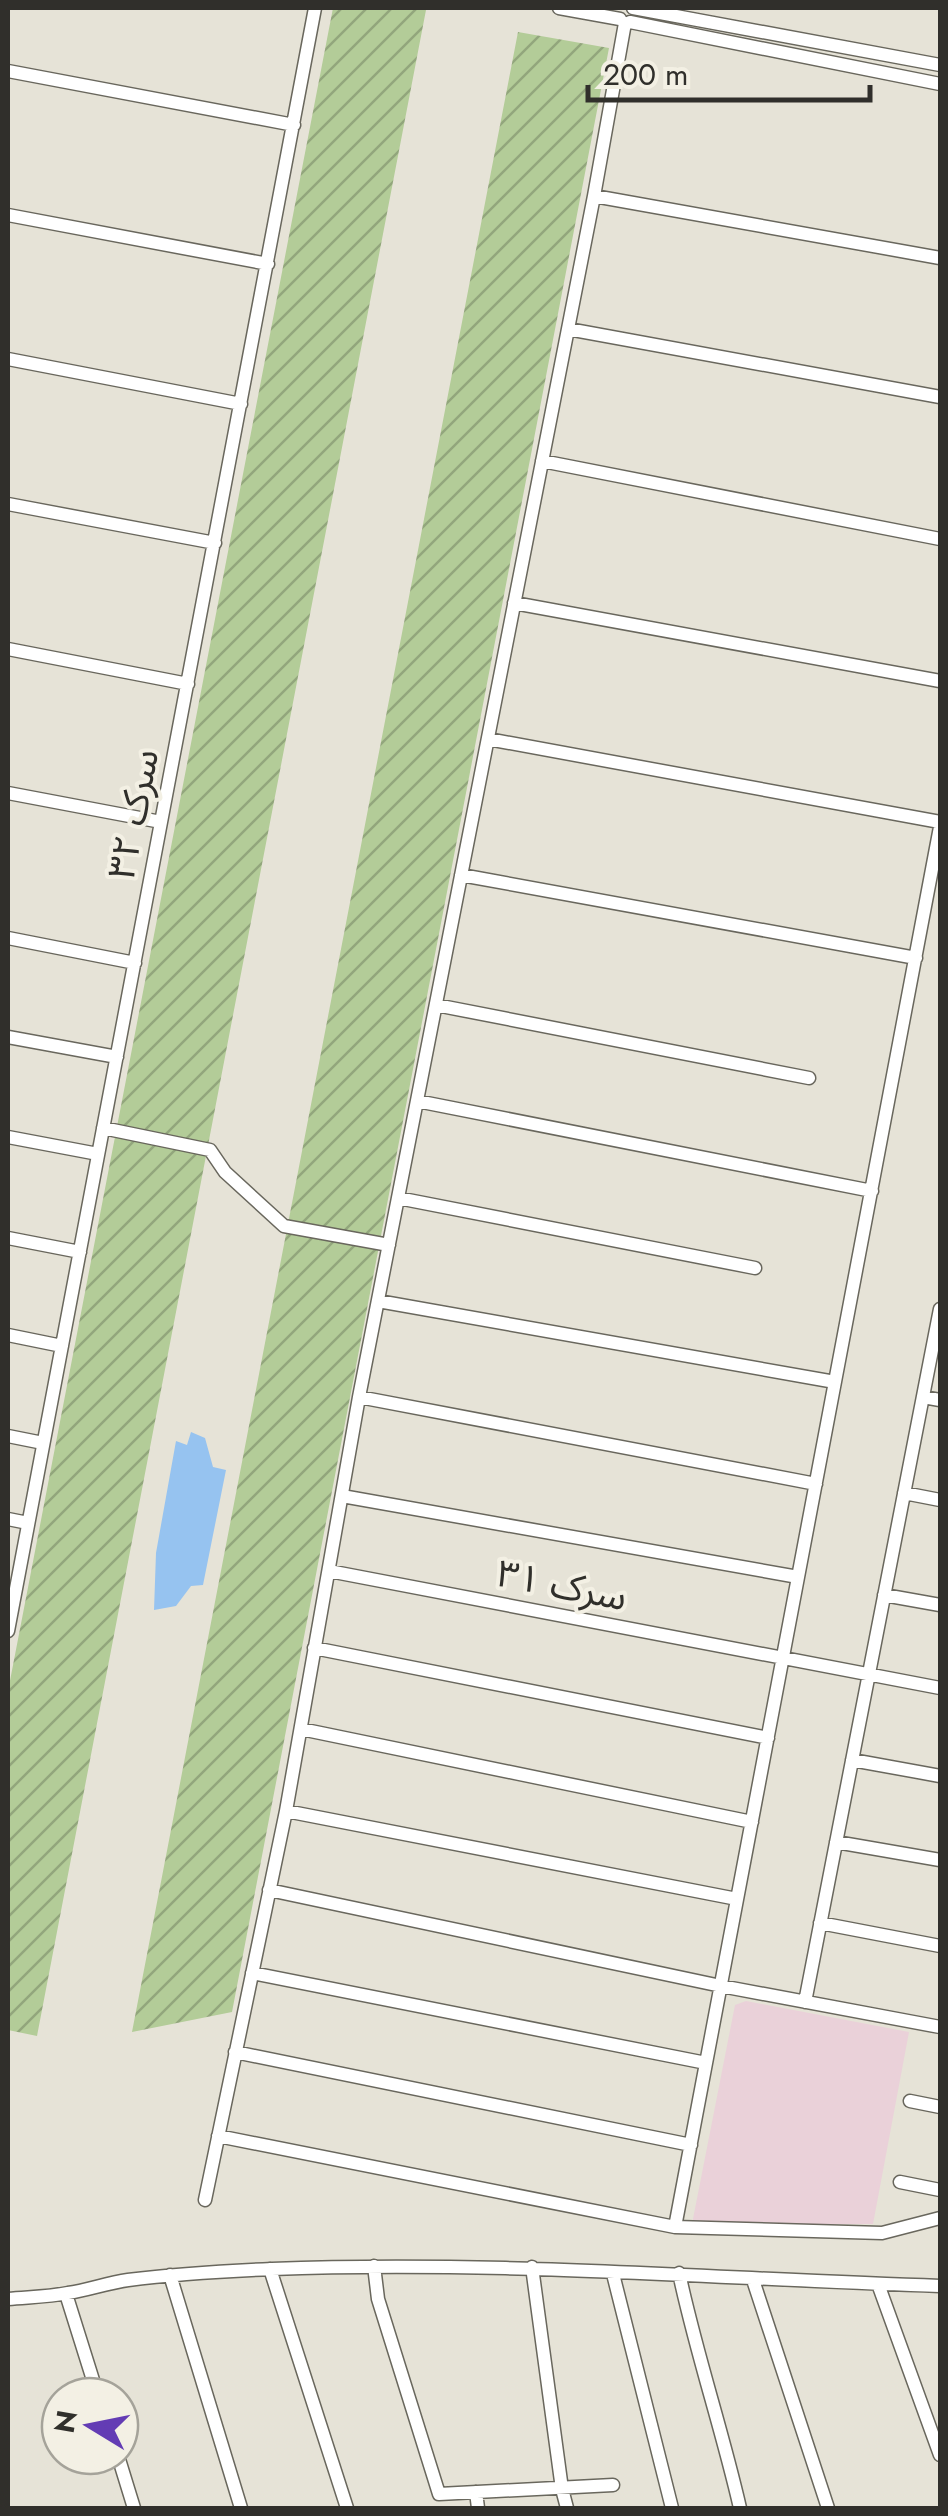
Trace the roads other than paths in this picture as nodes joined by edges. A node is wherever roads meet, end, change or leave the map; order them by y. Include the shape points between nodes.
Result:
1 (316, 8) edge
2 (560, 8) edge
3 (627, 15) edge
4 (940, 65) edge
5 (8, 71) edge
6 (940, 84) edge
7 (294, 125) junction
8 (594, 196) junction
9 (8, 215) edge
10 (940, 258) edge
11 (268, 264) junction
12 (568, 329) junction
13 (8, 359) edge
14 (940, 397) edge
15 (241, 404) junction
16 (542, 461) junction
17 (8, 504) edge
18 (940, 539) edge
19 (215, 543) junction
20 (514, 603) junction
21 (8, 649) edge
22 (940, 681) edge
23 (188, 684) junction
24 (488, 739) junction
25 (8, 793) edge
26 (162, 822) junction
27 (940, 824) edge
28 (461, 875) junction
29 (8, 938) edge
30 (916, 958) junction
31 (135, 963) junction
32 (436, 1005) junction
33 (8, 1037) edge
34 (117, 1057) junction
35 (809, 1078) dead end
36 (417, 1101) junction
37 (103, 1128) junction
38 (8, 1137) edge
39 (98, 1154) junction
40 (872, 1191) junction
41 (398, 1198) junction
42 (8, 1238) edge
43 (388, 1246) junction
44 (80, 1252) junction
45 (756, 1268) dead end
46 (378, 1302) junction
47 (940, 1309) edge
48 (8, 1335) edge
49 (62, 1346) junction
50 (835, 1382) junction
51 (359, 1396) junction
52 (923, 1397) junction
53 (940, 1400) edge
54 (8, 1436) edge
55 (43, 1444) junction
56 (816, 1484) junction
57 (904, 1493) junction
58 (342, 1496) junction
59 (940, 1500) edge
60 (8, 1518) edge
61 (28, 1522) junction
62 (329, 1570) junction
63 (798, 1577) junction
64 (884, 1595) junction
65 (10, 1603) edge
66 (940, 1604) edge
67 (8, 1631) edge
68 (314, 1648) junction
69 (783, 1658) junction
70 (869, 1674) junction
71 (940, 1688) edge
72 (301, 1729) junction
73 (768, 1738) junction
74 (852, 1760) junction
75 (940, 1776) edge
76 (286, 1811) junction
77 (752, 1822) junction
78 (836, 1842) junction
79 (940, 1860) edge
80 (269, 1890) junction
81 (738, 1900) junction
82 (820, 1923) junction
83 (940, 1946) edge
84 (252, 1972) junction
85 (721, 1986) junction
86 (804, 2002) junction
87 (940, 2026) edge
88 (236, 2052) junction
89 (706, 2063) junction
90 (910, 2102) dead end
91 (940, 2107) edge
92 (218, 2136) junction
93 (691, 2145) junction
94 (900, 2182) dead end
95 (940, 2190) edge
96 (205, 2200) dead end
97 (940, 2218) edge
98 (675, 2226) junction
99 (374, 2266) junction
100 (532, 2266) junction
101 (270, 2269) junction
102 (679, 2273) junction
103 (613, 2274) junction
104 (170, 2275) junction
105 (752, 2280) junction
106 (878, 2284) junction
107 (940, 2286) edge
108 (66, 2294) junction
109 (8, 2299) edge
110 (92, 2376) edge
111 (940, 2455) edge
112 (124, 2476) edge
113 (613, 2485) dead end
114 (562, 2489) junction
115 (476, 2492) junction
116 (134, 2508) edge
117 (240, 2508) edge
118 (347, 2508) edge
119 (478, 2508) edge
120 (567, 2508) edge
121 (672, 2508) edge
122 (740, 2508) edge
123 (828, 2508) edge

1 - 7 street, سرک ۳۲
2 - 3 street
3 - 4 street
3 - 6 street
3 - 8 street
5 - 7 street
7 - 11 street, سرک ۳۲
8 - 10 street
8 - 12 street
9 - 11 street
11 - 15 street, سرک ۳۲
12 - 14 street
12 - 16 street
13 - 15 street
15 - 19 street, سرک ۳۲
16 - 18 street
16 - 20 street
17 - 19 street
19 - 23 street, سرک ۳۲
20 - 22 street
20 - 24 street
21 - 23 street
23 - 26 street, سرک ۳۲
24 - 27 street
24 - 28 street
25 - 26 street
26 - 31 street, سرک ۳۲
27 - 30 street
28 - 30 street
28 - 32 street
29 - 31 street
30 - 40 street
31 - 34 street, سرک ۳۲
32 - 35 street
32 - 36 street
33 - 34 street
34 - 37 street, سرک ۳۲
36 - 40 street
36 - 41 street
37 - 39 street, سرک ۳۲
37 - 43 street via 210,1150 284,1226
38 - 39 street
39 - 44 street, سرک ۳۲
40 - 50 street
41 - 43 street
41 - 45 street
42 - 44 street
43 - 46 street
44 - 49 street, سرک ۳۲
46 - 50 street
46 - 51 street
47 - 52 street
48 - 49 street
49 - 55 street, سرک ۳۲
50 - 56 street
51 - 56 street
51 - 58 street
52 - 53 street
52 - 57 street
54 - 55 street
55 - 61 street, سرک ۳۲
56 - 63 street
57 - 59 street
57 - 64 street
58 - 62 street
58 - 63 street
60 - 61 street
61 - 65 street, سرک ۳۲
62 - 68 street
62 - 69 street, سرک ۳۱
63 - 69 street
64 - 66 street
64 - 70 street
65 - 67 street, سرک ۳۲
68 - 72 street
68 - 73 street
69 - 70 street, سرک ۳۱
69 - 73 street
70 - 71 street, سرک ۳۱
70 - 74 street
72 - 76 street
72 - 77 street
73 - 77 street
74 - 75 street
74 - 78 street
76 - 80 street
76 - 81 street
77 - 81 street
78 - 79 street
78 - 82 street
80 - 84 street
80 - 85 street
81 - 85 street
82 - 83 street
82 - 86 street
84 - 88 street
84 - 89 street
85 - 86 street
85 - 89 street
86 - 87 street
88 - 92 street
88 - 93 street
89 - 93 street
90 - 91 street
92 - 96 street
92 - 98 street
93 - 98 street
94 - 95 street
97 - 98 street via 882,2233
99 - 100 street
99 - 101 street
99 - 115 street via 378,2299 439,2494
100 - 103 street
100 - 114 street
101 - 104 street
101 - 118 street
102 - 103 street
102 - 105 street
102 - 122 street
103 - 121 street
104 - 108 street
104 - 117 street
105 - 106 street
105 - 123 street
106 - 107 street
106 - 111 street
108 - 109 street
108 - 110 street
112 - 116 street
113 - 114 street
114 - 115 street
114 - 120 street
115 - 119 street

